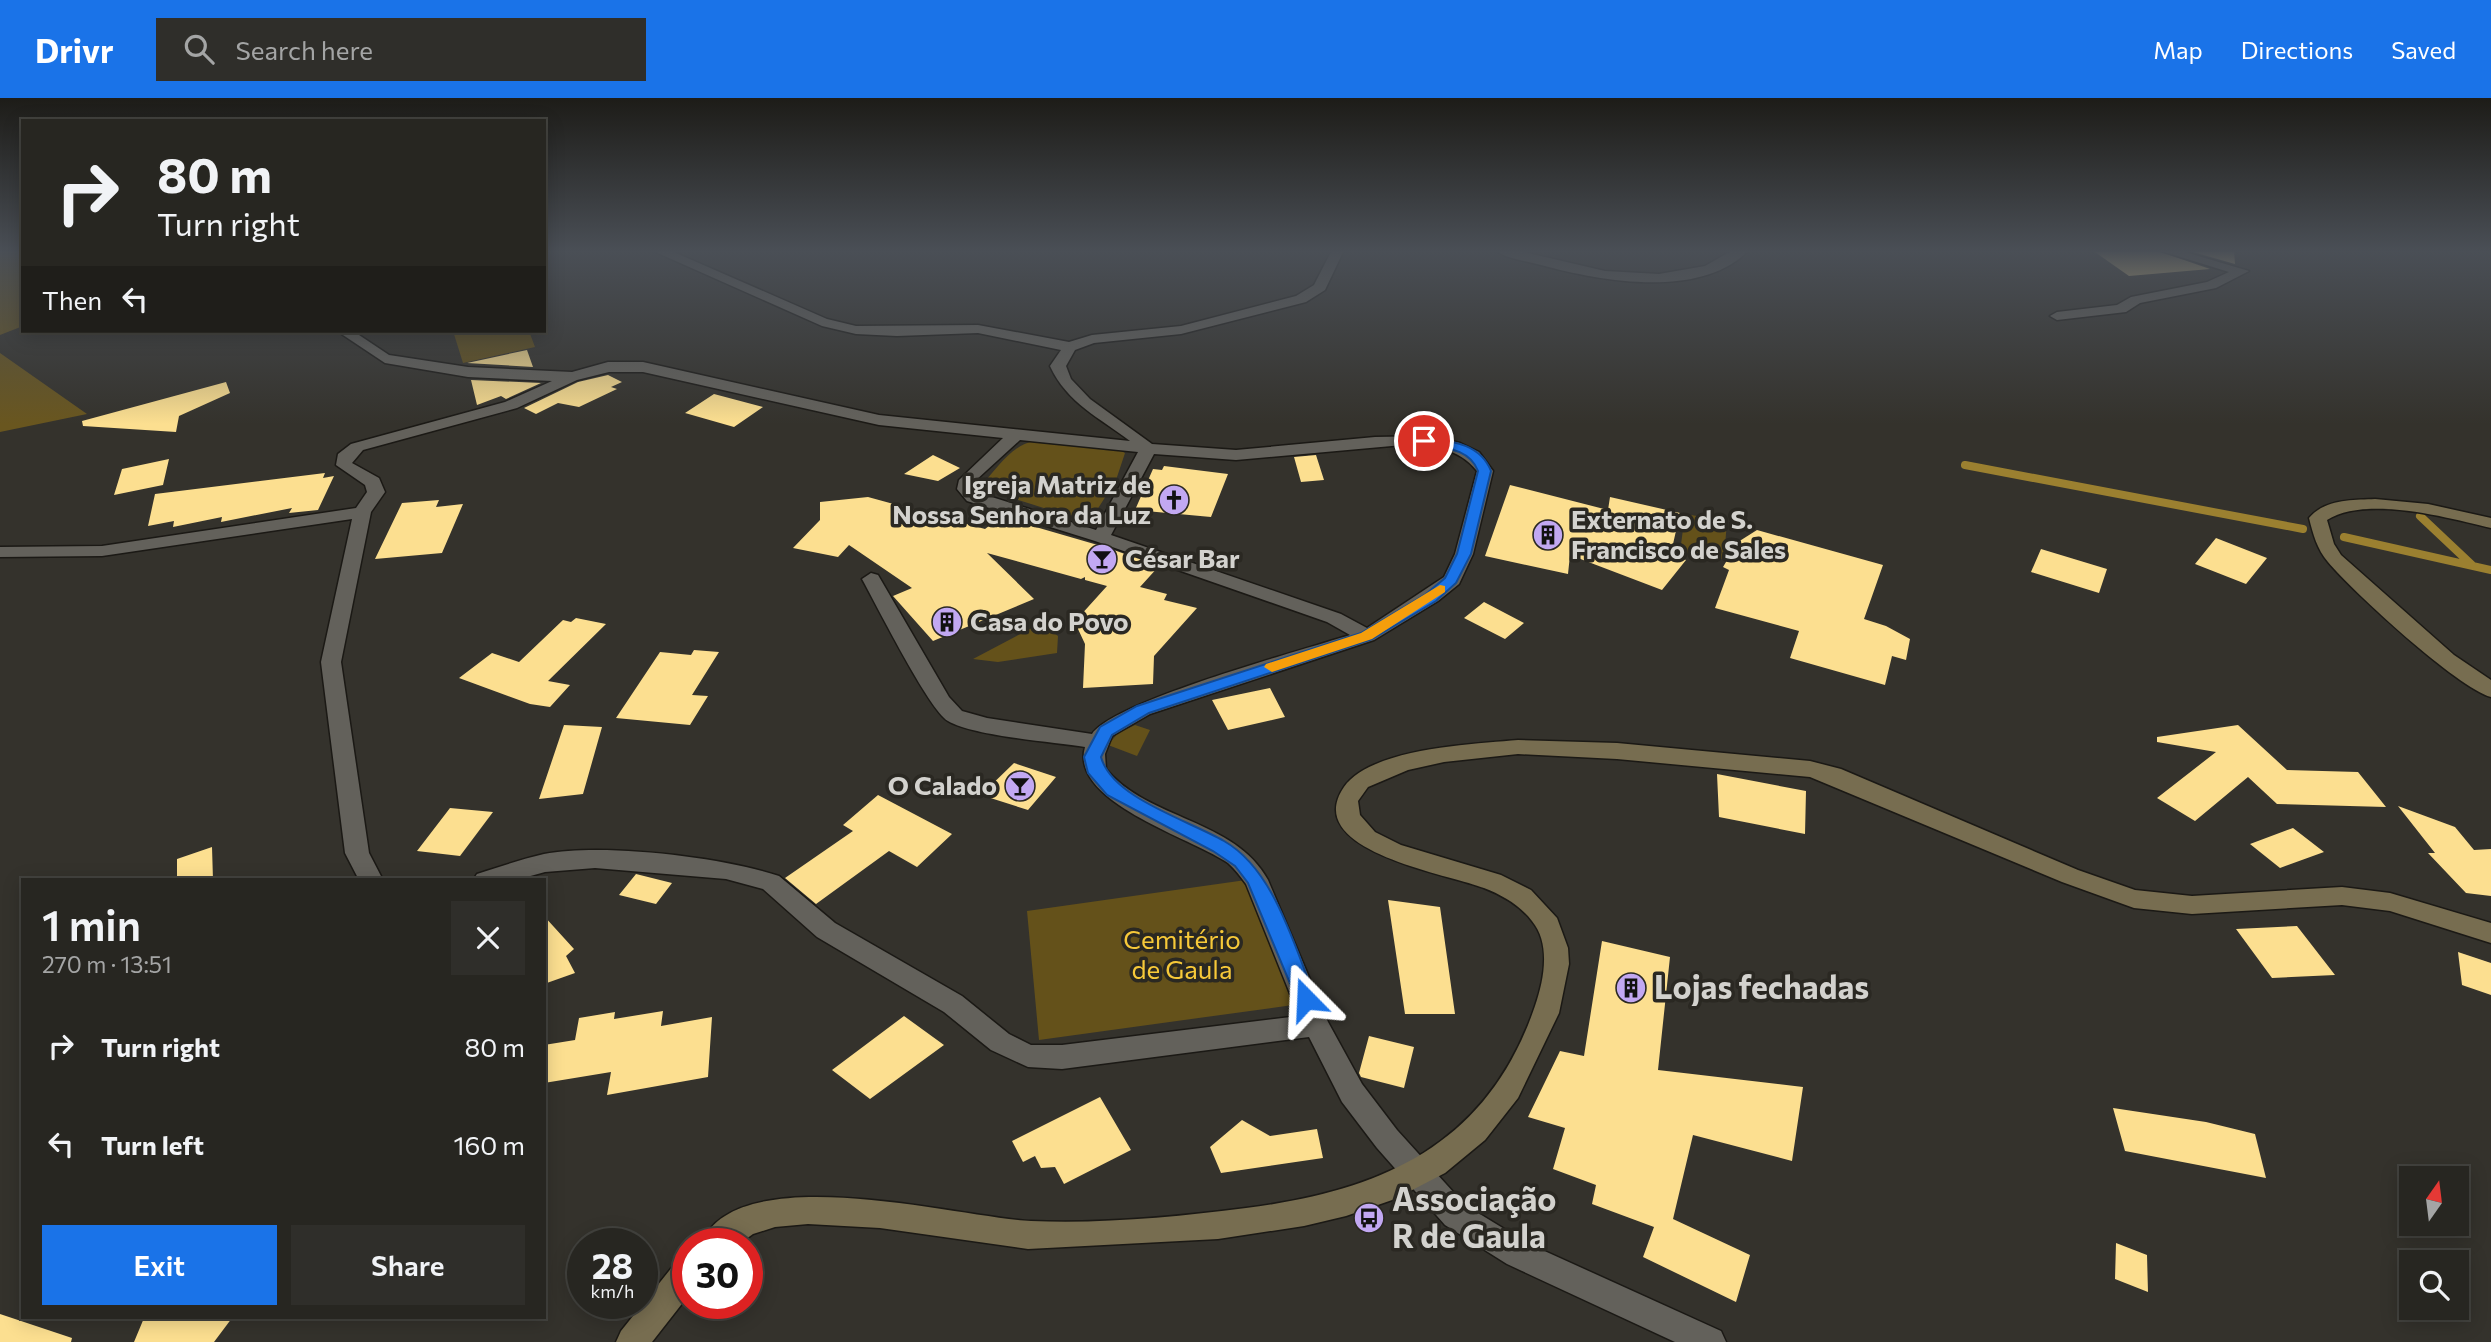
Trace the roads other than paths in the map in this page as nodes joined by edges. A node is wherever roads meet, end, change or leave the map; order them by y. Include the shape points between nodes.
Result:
1 (790, 308) edge
2 (1266, 308) edge
3 (2123, 308) edge
4 (2057, 316) dead end
5 (347, 333) edge
6 (1070, 347) junction
7 (572, 377) junction
8 (1016, 435) junction
9 (1147, 449) junction
10 (362, 512) junction
11 (2491, 523) edge
12 (1101, 537) junction
13 (0, 552) edge
14 (871, 579) dead end
15 (1367, 636) junction
16 (2491, 690) edge
17 (1098, 742) junction
18 (370, 878) edge
19 (492, 878) edge
20 (2491, 933) edge
21 (1316, 1025) junction
22 (1418, 1174) junction
23 (739, 1228) edge
24 (672, 1287) edge
25 (632, 1342) edge
26 (1710, 1342) edge

1 - 6 street via 856,330 978,329
2 - 6 street via 1181,330 1093,339
3 - 4 street
5 - 7 street via 385,359 468,372
6 - 9 street via 1058,366 1062,378
7 - 8 street via 608,367 643,367 879,420
7 - 10 street via 511,405 373,441 348,452 345,465 373,482 376,492
8 - 9 street
8 - 12 street via 967,480 966,489 988,503
9 - 12 street
9 - 15 street via 1247,455 1411,440 1470,452 1485,471 1464,554 1451,580
10 - 13 street via 102,551
10 - 18 street via 331,662 357,853
11 - 16 main road via 2403,505 2340,508 2318,518 2334,558 2360,584 2447,660
12 - 15 street via 1334,618
14 - 17 street via 941,701 955,716
15 - 17 street via 1143,709 1112,726
17 - 21 street via 1093,757 1097,773 1112,791 1219,846 1241,861 1256,880
19 - 21 street via 545,863 595,859 726,870 771,882 827,930 953,1004 1000,1042 1028,1056 1062,1058
20 - 22 main road via 2390,902 2342,896 2192,905 2134,899 1833,775 1783,765 1518,747 1403,763 1360,781 1347,800 1350,819 1367,838 1393,851 1515,891 1544,917 1557,949 1546,1010 1507,1093 1474,1134
21 - 22 street via 1352,1093
22 - 23 main road via 1307,1212 1172,1231 1023,1235 829,1209 790,1211
22 - 26 street via 1455,1215 1518,1254
24 - 25 main road

